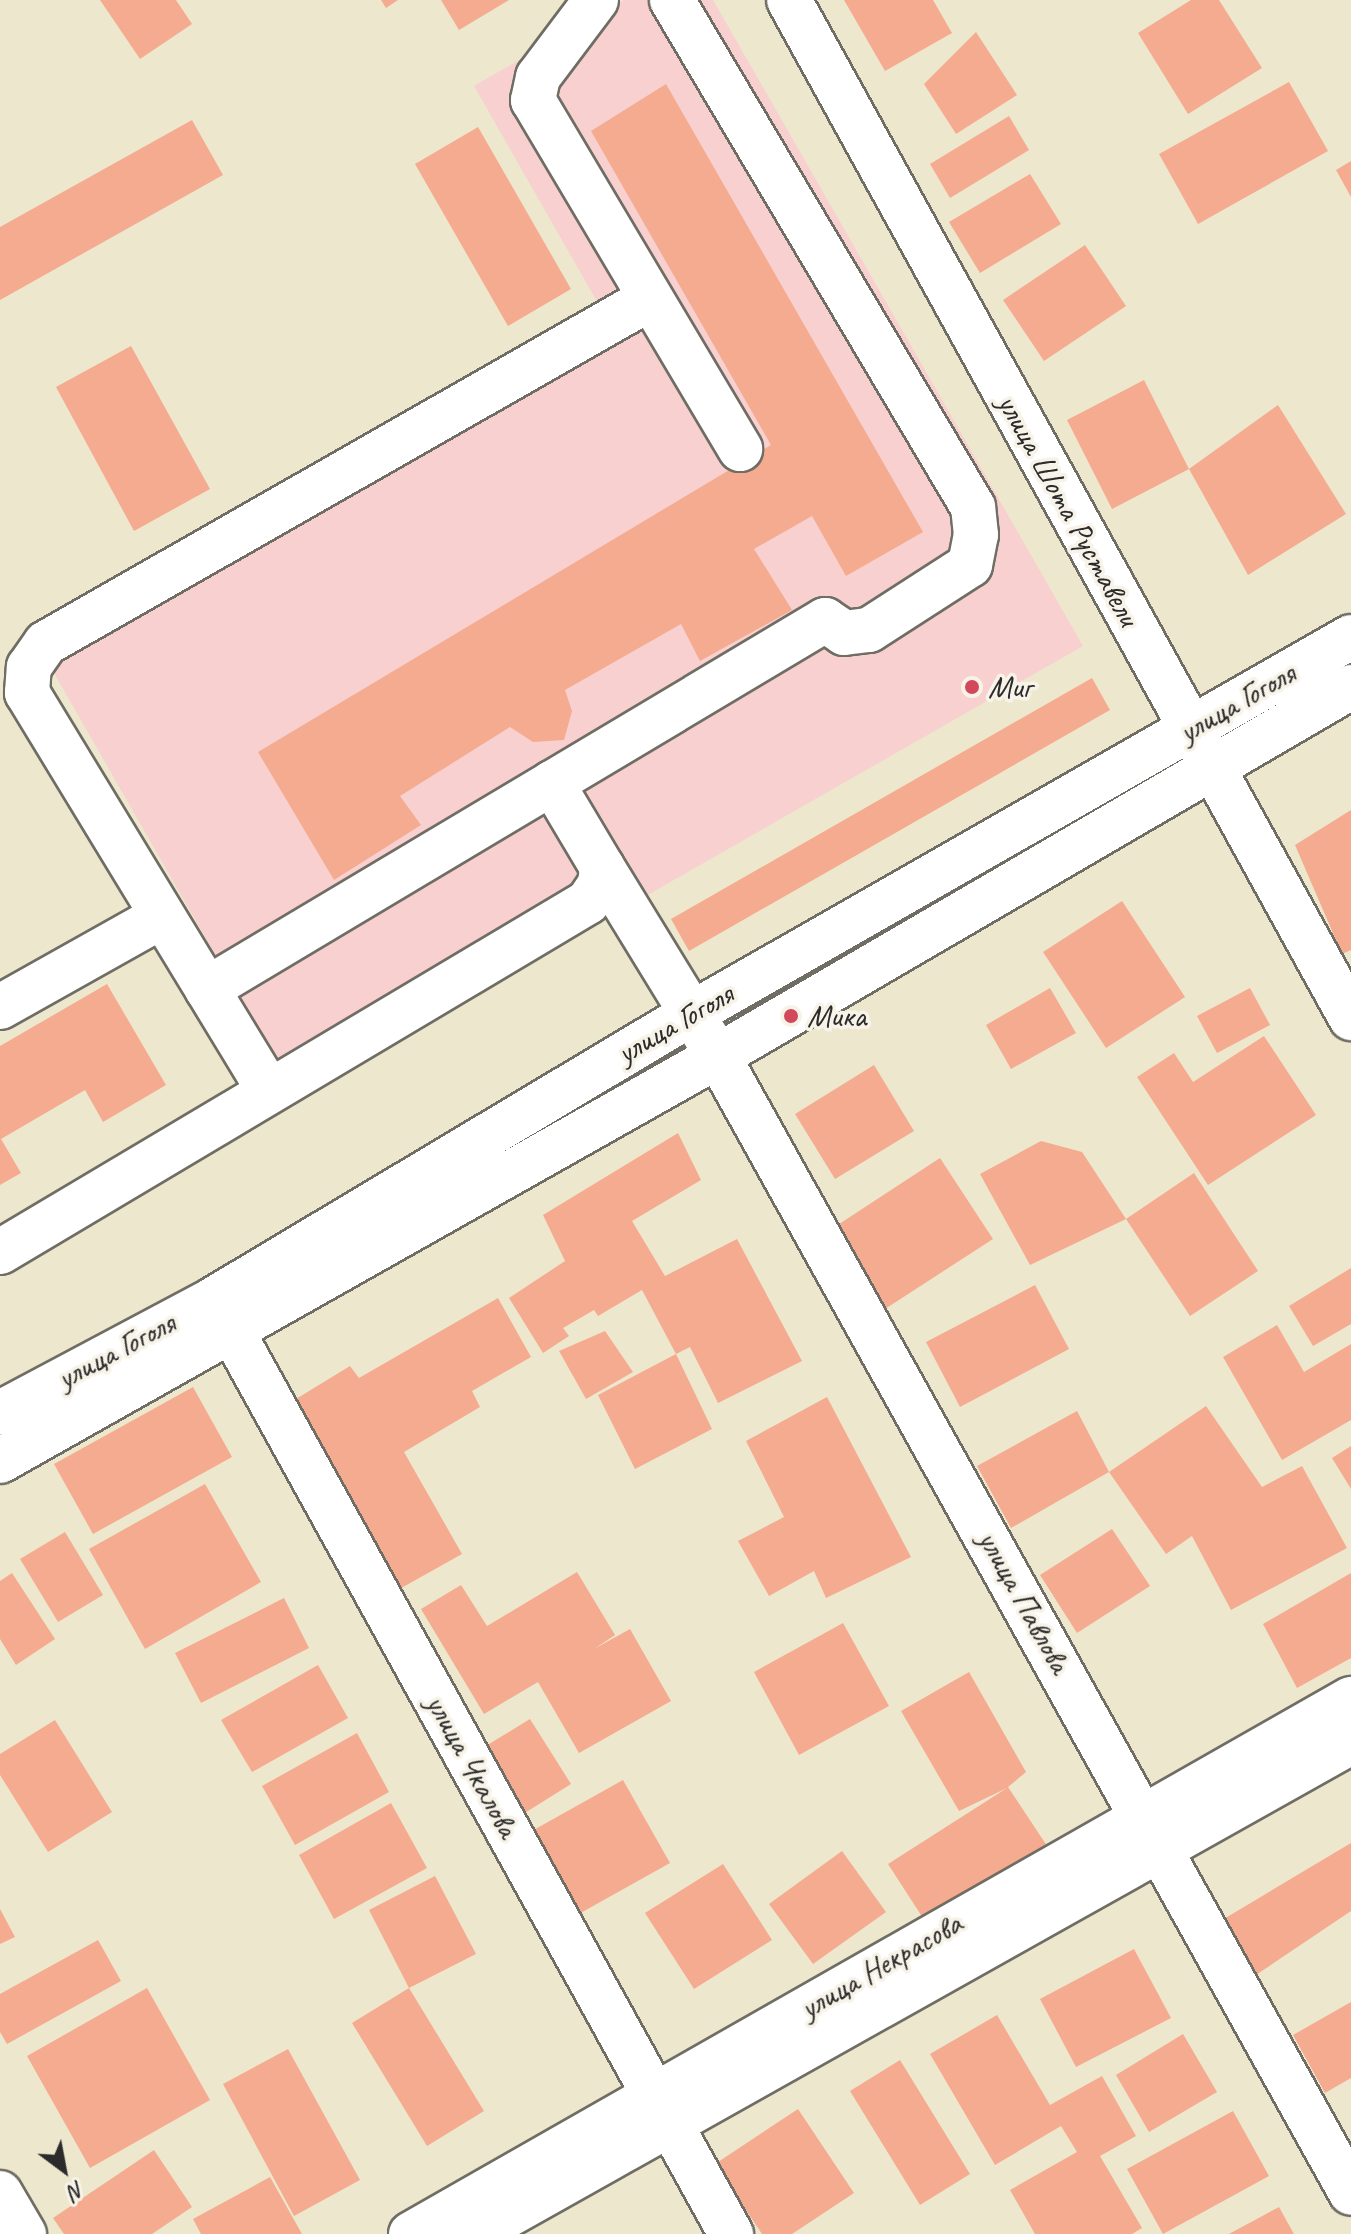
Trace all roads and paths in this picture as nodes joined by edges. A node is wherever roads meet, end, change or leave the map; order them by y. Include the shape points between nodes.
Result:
1 (596, 0) edge
2 (672, 0) edge
3 (789, 0) edge
4 (649, 299) junction
5 (740, 449) dead end
6 (1351, 637) edge
7 (1351, 687) edge
8 (1189, 731) junction
9 (1210, 770) junction
10 (552, 783) junction
11 (602, 867) junction
12 (162, 916) junction
13 (207, 989) junction
14 (0, 1007) edge
15 (691, 1014) junction
16 (1351, 1018) edge
17 (718, 1056) junction
18 (268, 1089) junction
19 (0, 1252) edge
20 (223, 1314) junction
21 (0, 1413) edge
22 (0, 1461) edge
23 (1351, 1699) edge
24 (1351, 1742) edge
25 (1152, 1830) junction
26 (662, 2111) junction
27 (0, 2193) edge
28 (1351, 2193) edge
29 (24, 2234) edge
30 (411, 2234) edge
31 (474, 2234) edge
32 (731, 2234) edge

1 - 4 street via 544,68 533,100
2 - 10 street via 973,507 976,535 970,565 869,630 844,633 825,620
3 - 8 street, улица Шота Руставели
4 - 5 street
4 - 12 street via 46,643 29,667 27,693
6 - 8 street, улица Гоголя
7 - 9 street, улица Гоголя
8 - 9 street, улица Шота Руставели
8 - 15 street, улица Гоголя
9 - 16 street, улица Шота Руставели
9 - 17 street, улица Гоголя
10 - 11 street, улица Павлова
10 - 13 street
11 - 15 street, улица Павлова
11 - 18 street via 600,884 588,902
12 - 13 street
12 - 14 street
13 - 18 street
15 - 17 street, улица Павлова
15 - 20 street, улица Гоголя
17 - 20 street, улица Гоголя
17 - 25 street, улица Павлова
18 - 19 street
20 - 21 street, улица Гоголя
20 - 22 street, улица Гоголя
20 - 26 street, улица Чкалова
23 - 25 street, улица Некрасова
24 - 25 street, улица Некрасова
25 - 26 street, улица Некрасова
25 - 28 street, улица Павлова
26 - 30 street, улица Некрасова
26 - 31 street, улица Некрасова
26 - 32 street, улица Чкалова
27 - 29 street

